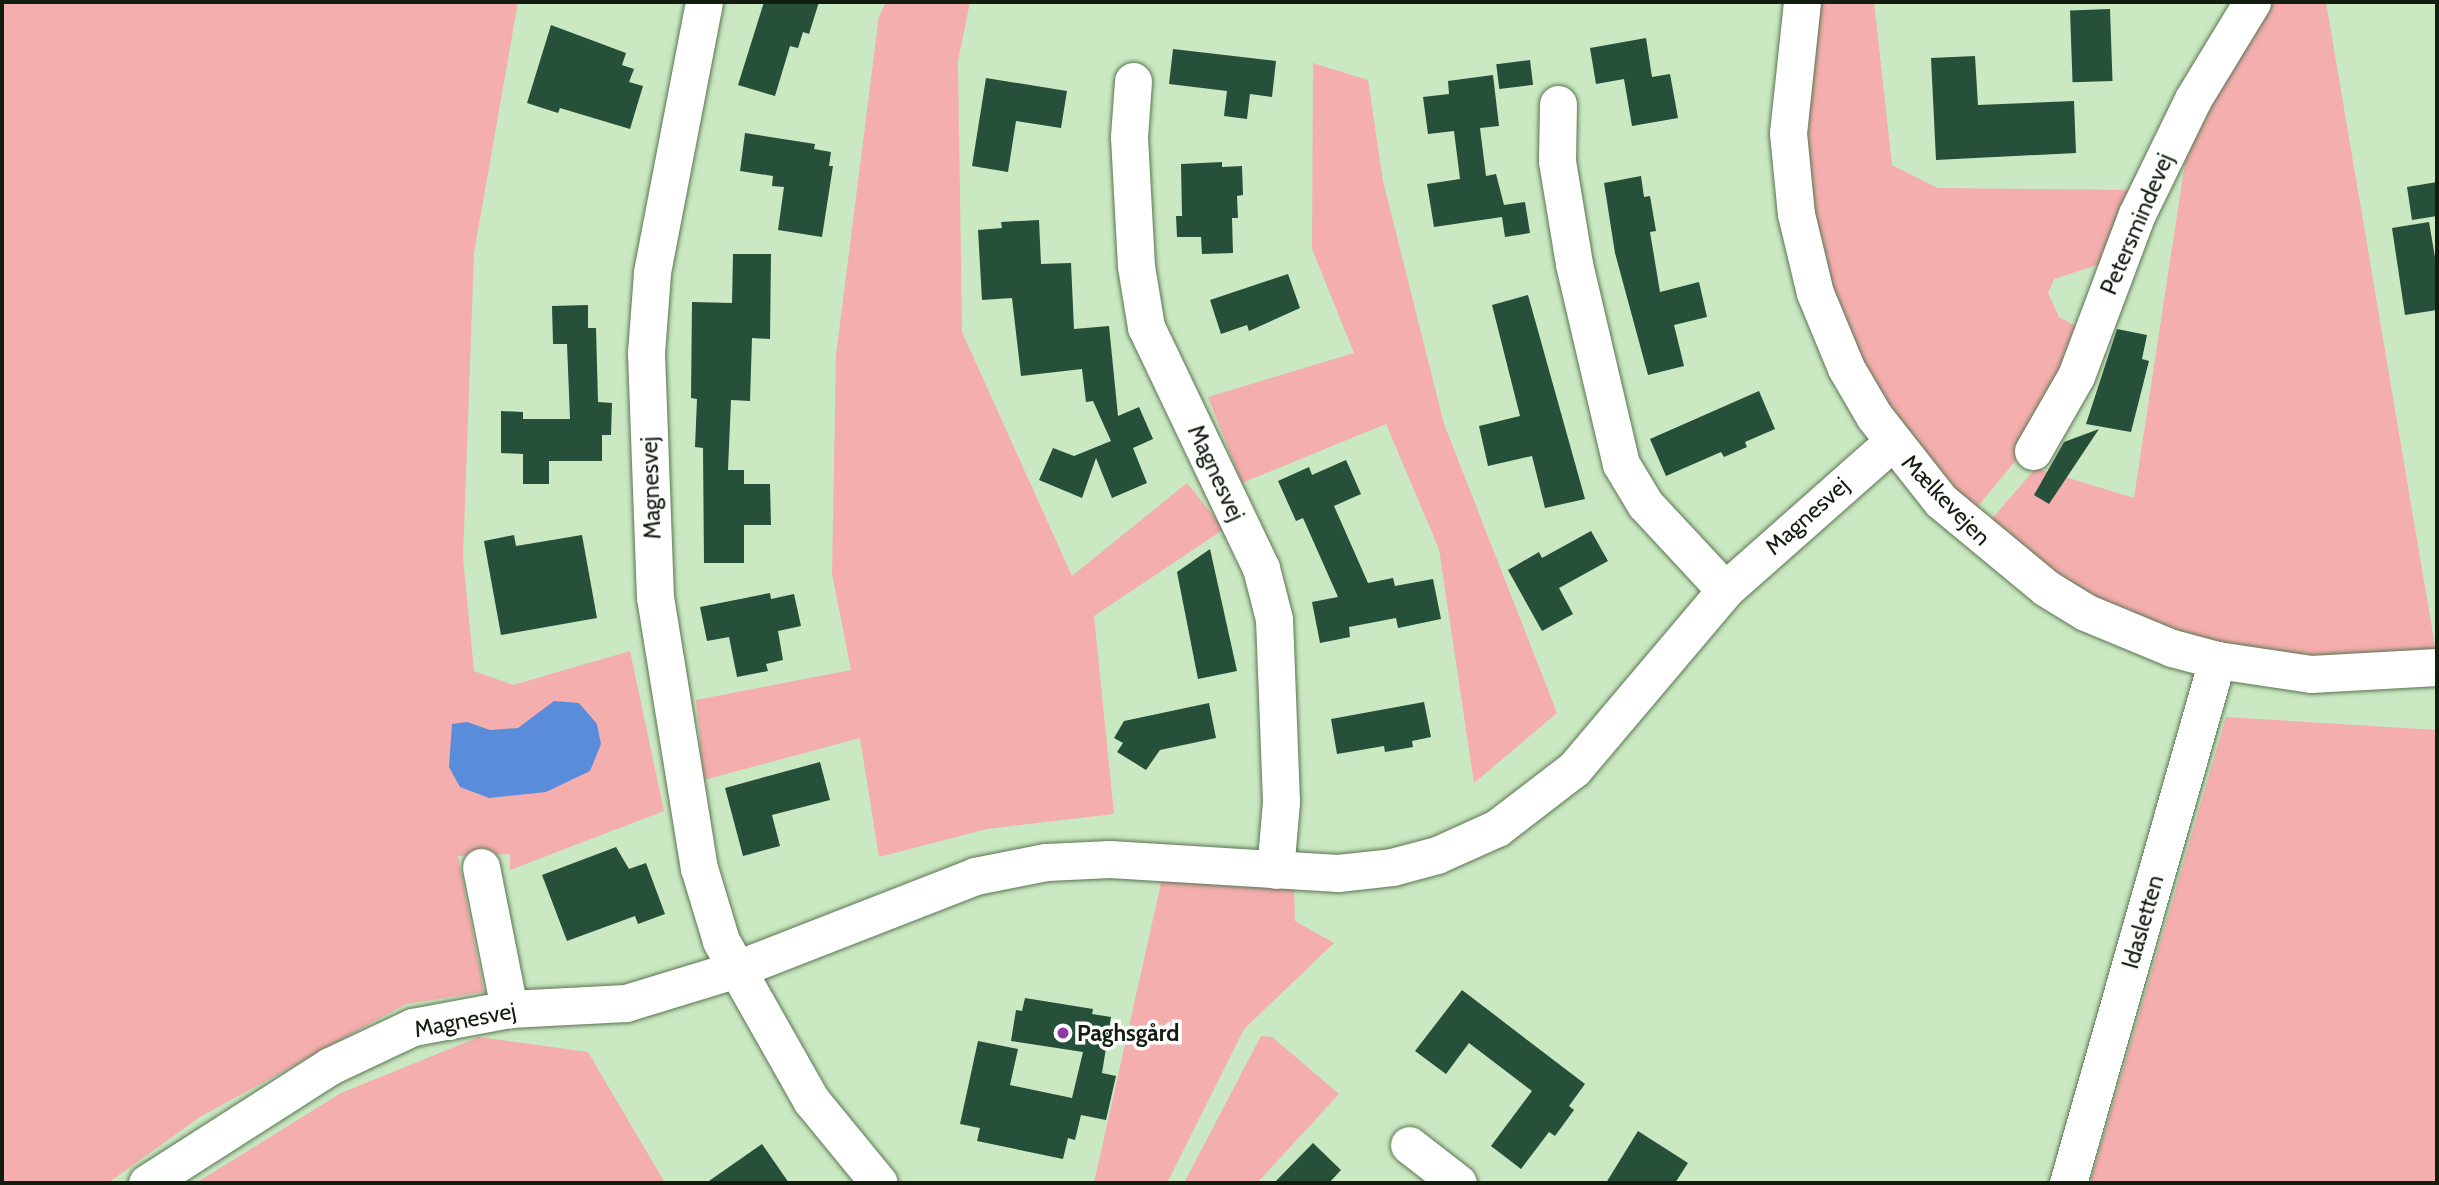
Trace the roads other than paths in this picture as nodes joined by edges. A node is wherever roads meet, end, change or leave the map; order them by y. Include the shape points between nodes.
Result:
1 (704, 2) edge
2 (1802, 2) edge
3 (2252, 2) edge
4 (1133, 81) dead end
5 (1558, 104) dead end
6 (1891, 443) junction
7 (2033, 451) dead end
8 (1725, 590) junction
9 (2217, 660) junction
10 (2437, 667) edge
11 (481, 867) dead end
12 (1275, 870) junction
13 (737, 969) junction
14 (509, 1009) junction
15 (1409, 1146) dead end
16 (147, 1183) edge
17 (879, 1183) edge
18 (1458, 1183) edge
19 (2068, 1183) edge

1 - 13 street, Magnesvej via 652,273 646,353 655,597 699,868 720,941
2 - 6 street, Mælkevejen via 1788,133 1796,214 1815,293 1841,356
3 - 7 street, Petersmindevej via 2193,99 2137,215 2076,376
4 - 12 street, Magnesvej via 1129,137 1136,266 1146,327 1261,568 1274,619 1281,802
5 - 8 street via 1557,161 1574,264 1621,464 1645,504
6 - 8 street, Magnesvej
6 - 9 street, Mælkevejen via 1972,531 2046,587 2128,632
8 - 12 street, Magnesvej via 1574,769 1497,828 1437,855 1392,867 1338,873
9 - 10 street, Mælkevejen via 2311,674
9 - 19 street, Idasletten
11 - 14 street
12 - 13 street, Magnesvej via 1110,859 1046,862 975,876
13 - 14 street, Magnesvej via 625,1003
13 - 17 street, Magnesvej via 811,1100
14 - 16 street, Magnesvej via 413,1027 330,1066
15 - 18 street

